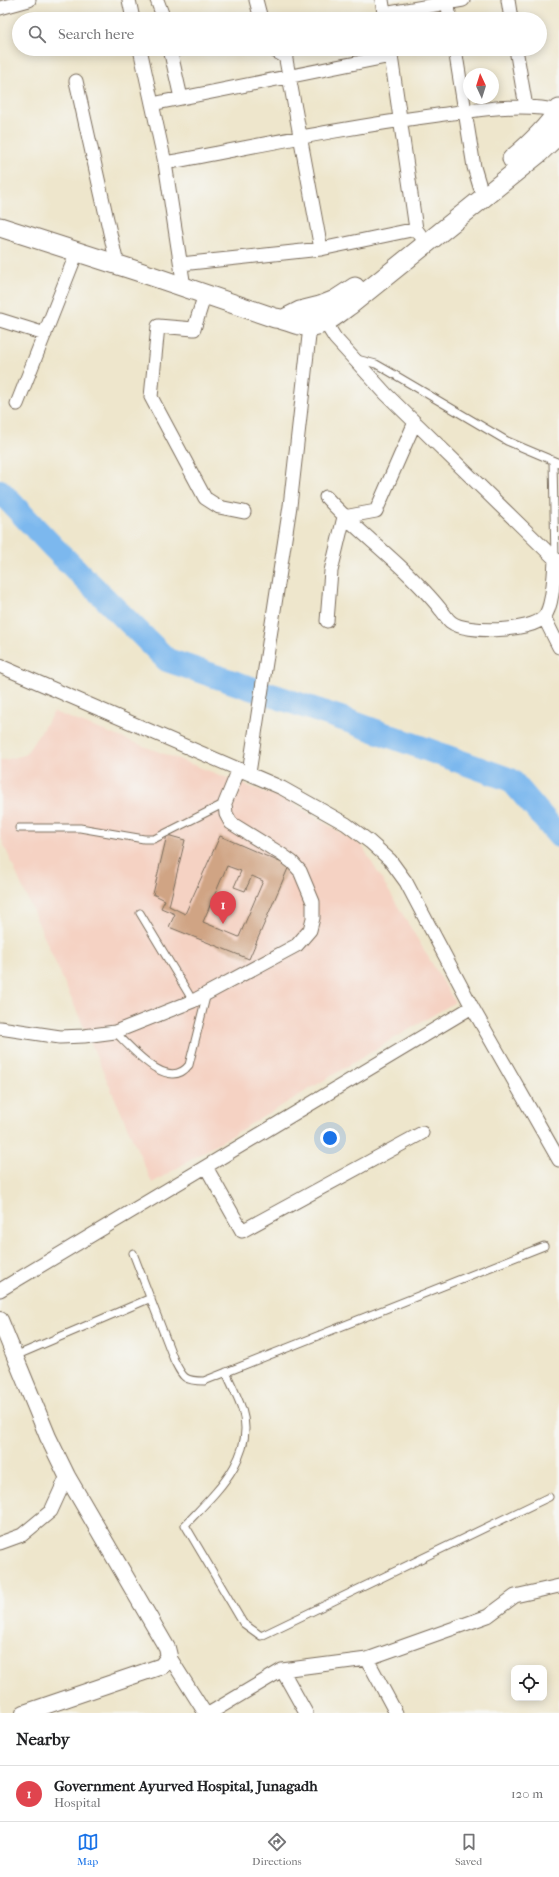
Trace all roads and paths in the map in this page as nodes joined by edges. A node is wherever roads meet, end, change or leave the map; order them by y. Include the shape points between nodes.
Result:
1 (29, 0) edge
2 (129, 0) edge
3 (157, 0) edge
4 (256, 0) edge
5 (382, 0) edge
6 (463, 0) edge
7 (508, 0) edge
8 (447, 1) edge
9 (0, 8) edge
10 (132, 12) edge
11 (161, 12) edge
12 (259, 12) edge
13 (384, 12) edge
14 (401, 12) edge
15 (449, 12) edge
16 (510, 12) edge
17 (142, 56) edge
18 (172, 56) edge
19 (286, 56) edge
20 (373, 56) edge
21 (391, 56) edge
22 (456, 56) edge
23 (517, 56) edge
24 (290, 76) junction
25 (76, 81) dead end
26 (181, 98) junction
27 (152, 104) junction
28 (526, 107) junction
29 (559, 110) edge
30 (465, 112) junction
31 (401, 120) junction
32 (559, 134) edge
33 (301, 138) junction
34 (165, 162) junction
35 (480, 187) junction
36 (0, 227) edge
37 (420, 237) junction
38 (321, 249) junction
39 (77, 252) junction
40 (117, 264) junction
41 (181, 264) junction
42 (184, 287) junction
43 (205, 294) junction
44 (317, 316) junction
45 (0, 320) edge
46 (44, 334) junction
47 (353, 357) junction
48 (17, 404) dead end
49 (415, 422) junction
50 (556, 462) edge
51 (326, 497) dead end
52 (244, 512) dead end
53 (344, 518) junction
54 (557, 562) edge
55 (544, 617) junction
56 (327, 622) dead end
57 (559, 648) edge
58 (0, 666) edge
59 (244, 771) junction
60 (225, 803) junction
61 (19, 828) dead end
62 (140, 913) dead end
63 (207, 993) junction
64 (193, 1001) junction
65 (472, 1007) junction
66 (0, 1028) edge
67 (115, 1032) junction
68 (422, 1133) dead end
69 (559, 1160) edge
70 (206, 1167) junction
71 (544, 1246) dead end
72 (133, 1253) dead end
73 (0, 1290) edge
74 (151, 1298) junction
75 (0, 1320) edge
76 (15, 1356) junction
77 (226, 1372) junction
78 (67, 1476) junction
79 (549, 1497) dead end
80 (0, 1543) edge
81 (559, 1586) edge
82 (169, 1656) junction
83 (367, 1659) junction
84 (282, 1670) junction
85 (24, 1713) edge
86 (205, 1713) edge
87 (210, 1713) edge
88 (306, 1713) edge
89 (396, 1713) edge

1 - 9 street
2 - 10 street
3 - 11 street
4 - 12 street
5 - 13 street
6 - 8 street
7 - 16 street
8 - 14 street
8 - 15 street
17 - 27 street
18 - 26 street
19 - 24 street
20 - 24 street
21 - 31 street
22 - 30 street
23 - 28 street
24 - 26 street
24 - 33 street
25 - 40 street
26 - 27 street
27 - 34 street
28 - 29 street
28 - 30 street
29 - 35 main road via 526,147
30 - 31 street
30 - 35 street
31 - 33 street
31 - 37 street
32 - 37 main road via 539,153
33 - 34 street
33 - 38 street
34 - 41 street
35 - 37 main road
36 - 39 main road
37 - 38 street
37 - 44 main road
38 - 41 street
39 - 40 main road
39 - 46 street
40 - 42 main road
41 - 42 street
42 - 43 main road
43 - 44 main road via 275,318 284,319 300,310
43 - 52 street via 194,329 158,326 150,397 205,498 219,507
44 - 47 street
44 - 59 street via 290,506
45 - 46 street
46 - 48 street
47 - 49 street
47 - 50 lane via 376,364 501,438
49 - 53 street via 376,511
49 - 54 street
50 - 54 lane
51 - 53 street
53 - 55 street via 410,576 450,622 475,630 518,627 534,623
53 - 56 street via 332,571
54 - 55 street via 550,606
55 - 57 street
58 - 59 street
59 - 60 street
59 - 65 street via 282,788 346,824 390,860 406,882
60 - 61 lane via 154,838 144,839 80,828
60 - 63 street via 226,814 231,823 281,854 300,871 313,902 313,918 310,930 297,945
62 - 64 lane
63 - 64 street
63 - 67 lane via 189,1065 184,1072 176,1075 159,1070
64 - 67 street
65 - 69 street
65 - 70 street
66 - 67 street via 60,1036
68 - 70 street via 242,1230
70 - 73 street
71 - 77 lane
72 - 74 lane
74 - 76 lane
74 - 77 lane via 183,1377 190,1381 204,1381
75 - 76 street
76 - 78 street
77 - 79 lane via 243,1410 244,1441 238,1459 227,1478 185,1524 243,1623 261,1636
78 - 80 street via 51,1511 22,1535
78 - 82 street via 167,1648
81 - 83 street via 515,1596 488,1616
82 - 85 street via 162,1666
82 - 86 street
83 - 84 street
83 - 89 street
84 - 87 street
84 - 88 street

